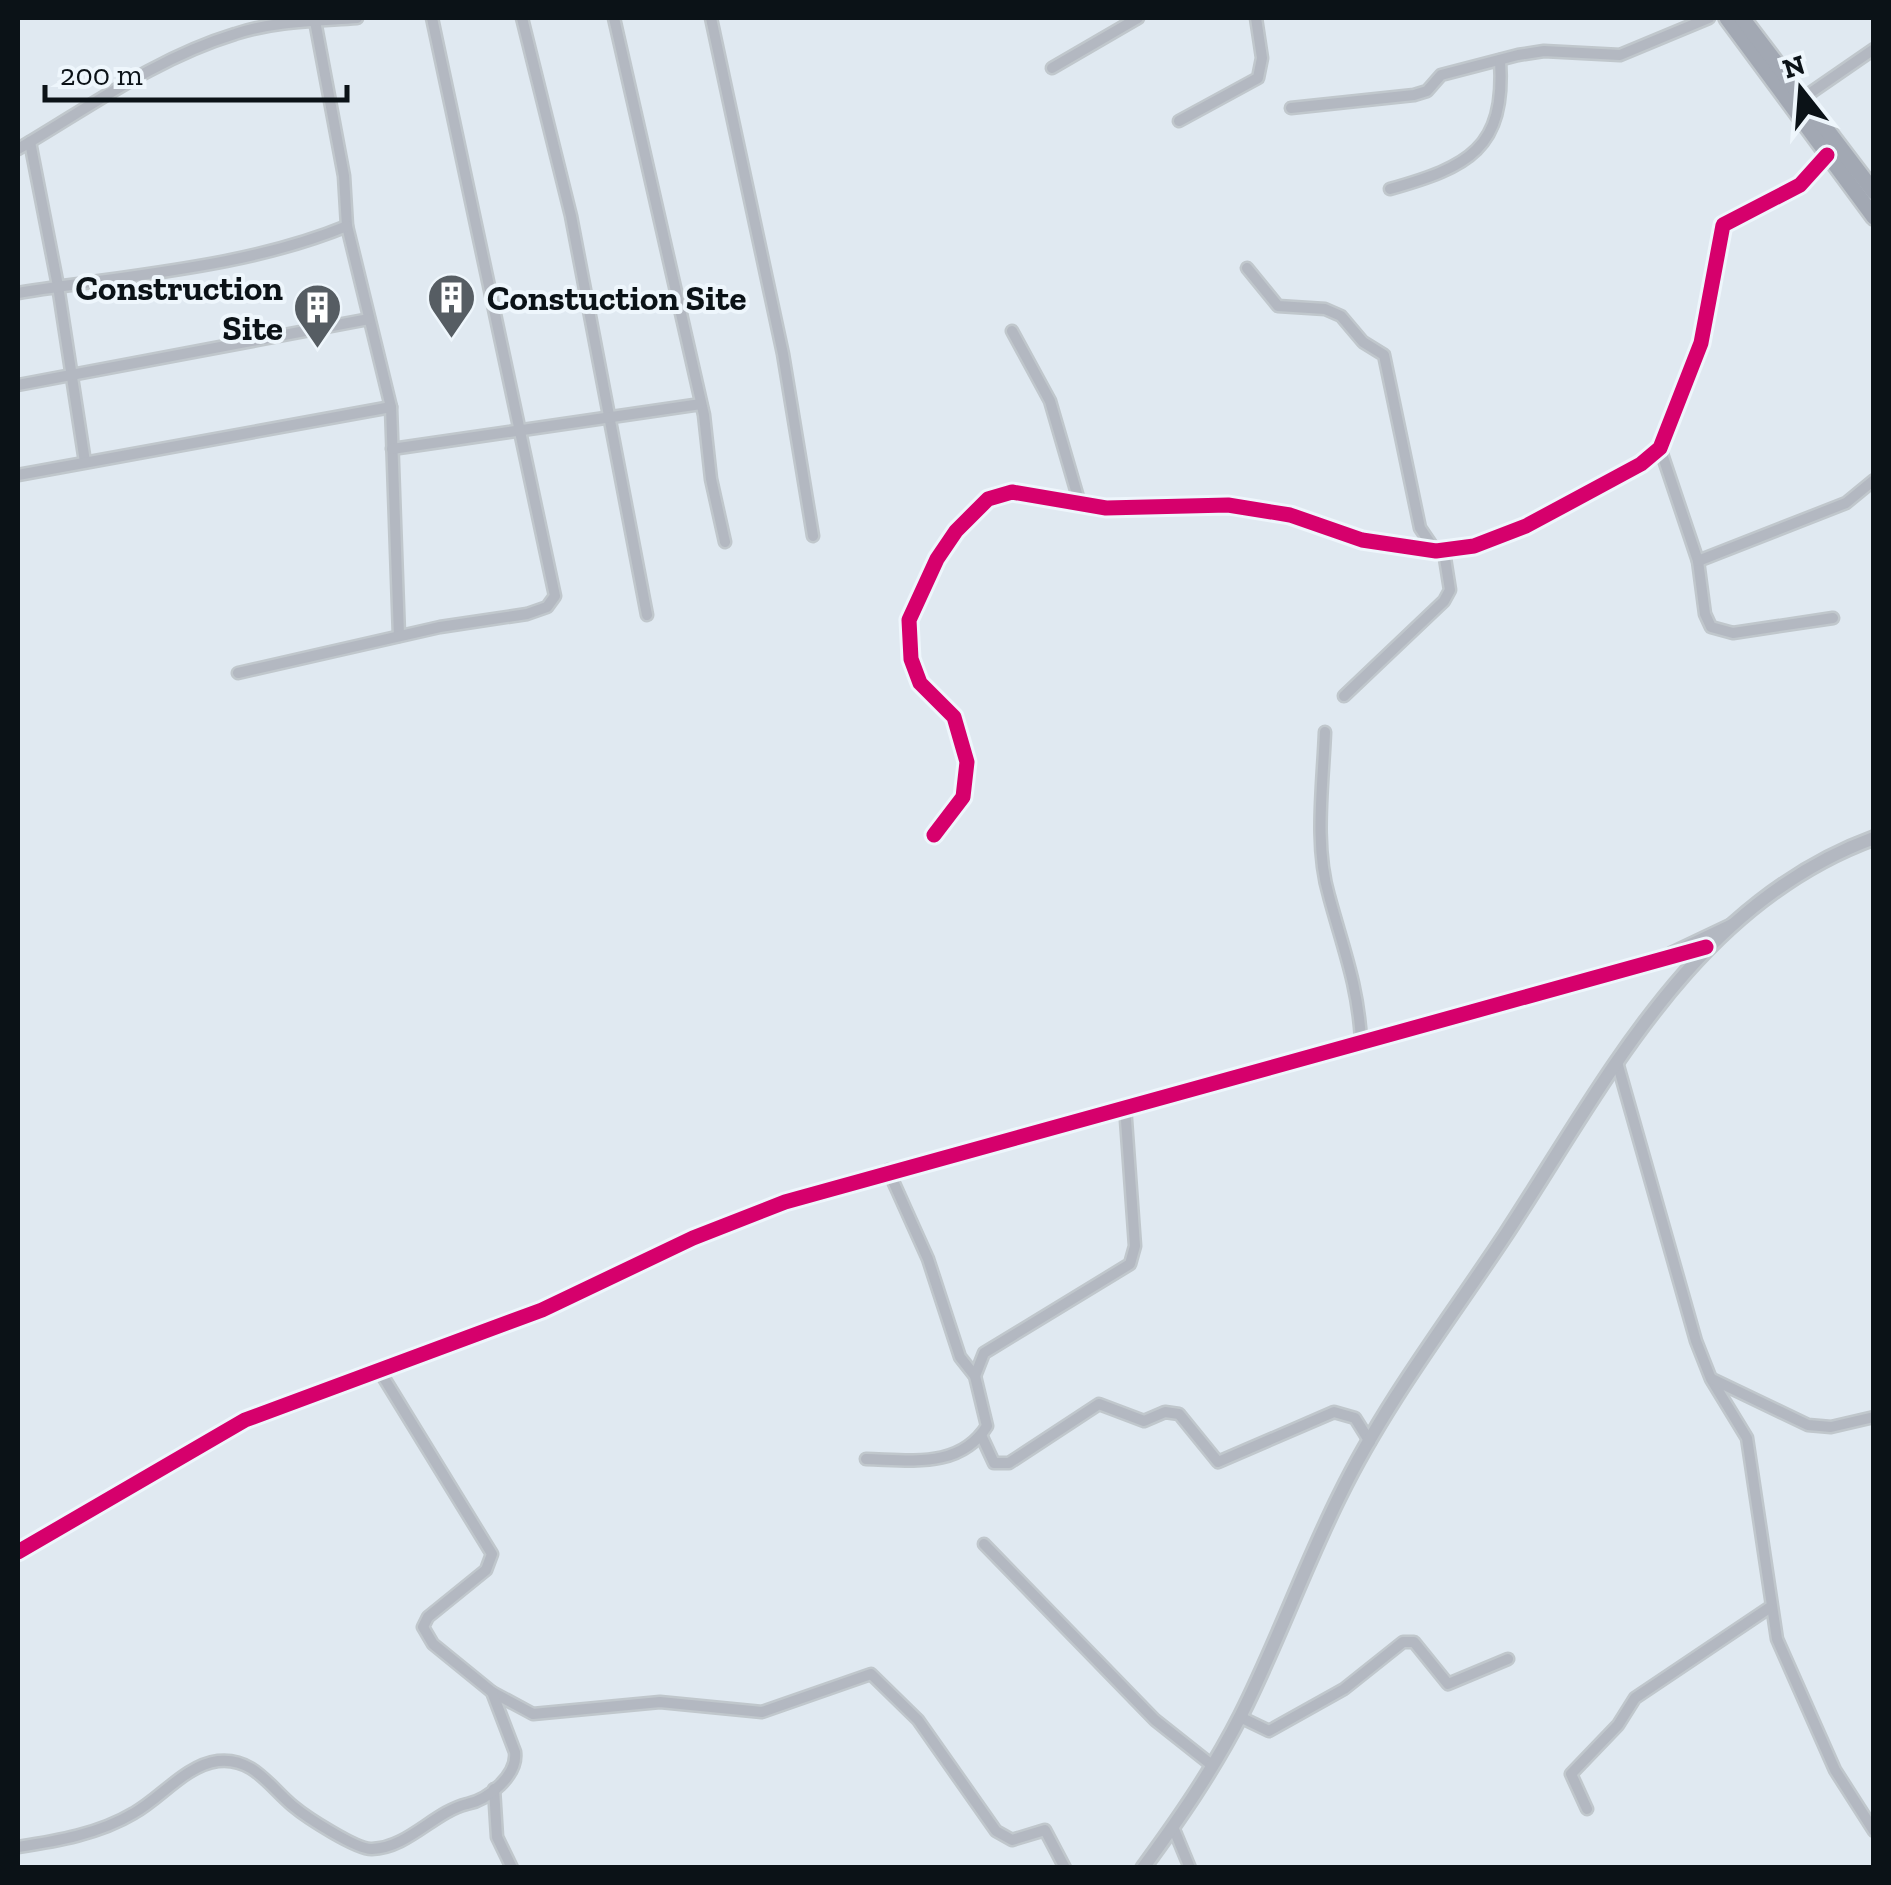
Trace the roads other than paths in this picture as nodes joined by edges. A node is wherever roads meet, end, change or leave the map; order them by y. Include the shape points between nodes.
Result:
1 (357, 18) edge
2 (432, 18) edge
3 (522, 18) edge
4 (614, 18) edge
5 (711, 18) edge
6 (1138, 18) edge
7 (1256, 18) edge
8 (1710, 18) edge
9 (1727, 18) edge
10 (1742, 18) edge
11 (315, 21) junction
12 (1874, 49) edge
13 (1500, 60) junction
14 (1052, 68) dead end
15 (1802, 98) junction
16 (1291, 108) dead end
17 (1179, 121) dead end
18 (30, 142) junction
19 (18, 149) edge
20 (1828, 155) junction
21 (1390, 189) dead end
22 (1874, 192) edge
23 (1874, 216) edge
24 (347, 226) junction
25 (1246, 268) dead end
26 (58, 286) junction
27 (18, 293) edge
28 (369, 319) junction
29 (1012, 331) dead end
30 (72, 374) junction
31 (18, 385) edge
32 (701, 404) junction
33 (391, 407) junction
34 (610, 418) junction
35 (519, 428) junction
36 (1660, 448) junction
37 (392, 449) junction
38 (85, 462) junction
39 (18, 475) edge
40 (1874, 480) edge
41 (1080, 504) junction
42 (813, 536) dead end
43 (725, 542) dead end
44 (1440, 551) junction
45 (1698, 561) junction
46 (647, 615) dead end
47 (1834, 618) dead end
48 (399, 636) junction
49 (238, 673) dead end
50 (1344, 696) dead end
51 (1325, 732) dead end
52 (934, 835) dead end
53 (1874, 838) edge
54 (1734, 923) junction
55 (1706, 947) junction
56 (1666, 956) junction
57 (1361, 1040) junction
58 (1618, 1062) junction
59 (1125, 1106) junction
60 (888, 1170) junction
61 (379, 1370) junction
62 (974, 1376) junction
63 (1711, 1378) junction
64 (1874, 1417) edge
65 (981, 1435) junction
66 (1370, 1442) junction
67 (866, 1458) dead end
68 (984, 1544) dead end
69 (18, 1552) edge
70 (1769, 1608) junction
71 (1508, 1659) dead end
72 (492, 1692) junction
73 (1240, 1716) junction
74 (1213, 1766) junction
75 (494, 1790) junction
76 (1587, 1809) dead end
77 (1173, 1827) junction
78 (1874, 1831) edge
79 (18, 1848) edge
80 (512, 1868) edge
81 (1065, 1868) edge
82 (1142, 1868) edge
83 (1190, 1868) edge

1 - 11 street
2 - 35 street
3 - 34 street via 571,216
4 - 32 street
5 - 42 street via 783,354
6 - 14 street
7 - 17 street via 1258,78
8 - 13 street via 1620,56 1544,51
9 - 20 main road
10 - 15 main road
11 - 18 street via 238,32 185,53
11 - 24 street
12 - 15 street
13 - 16 street via 1440,76 1427,92 1414,95
13 - 21 street via 1499,118 1473,154 1440,175
15 - 22 main road
18 - 19 street
18 - 26 street
20 - 23 main road
20 - 36 street via 1800,184 1724,225 1701,343
24 - 26 street via 283,248
24 - 28 street
25 - 44 street via 1278,306 1325,309 1384,354 1420,528
26 - 27 street
26 - 30 street
28 - 30 street
28 - 33 street
29 - 41 street via 1050,401
30 - 31 street
30 - 38 street
32 - 34 street
32 - 43 street
33 - 37 street
33 - 38 street
34 - 35 street
34 - 46 street
35 - 37 street
35 - 48 street via 555,596 547,607 526,614
36 - 44 street via 1526,526
36 - 45 street
37 - 48 street
38 - 39 street
40 - 45 street via 1846,502
41 - 44 street via 1228,505 1290,515 1362,540
41 - 52 street via 1012,492 988,499 956,531 912,610 911,659 924,688 954,718 968,762 963,798
44 - 50 street via 1450,590 1444,601
45 - 47 street via 1704,614 1717,630
48 - 49 street
51 - 57 street via 1324,856 1358,994
53 - 54 street via 1789,881
54 - 55 street
54 - 56 street
55 - 56 street
55 - 58 street
56 - 57 street
57 - 59 street
58 - 63 street
58 - 66 street
59 - 60 street
59 - 62 street via 1135,1246 1130,1264 984,1354
60 - 61 street via 731,1222 542,1310
60 - 62 street via 928,1259 960,1357
61 - 69 street via 232,1426
61 - 72 street via 492,1554 486,1570 423,1627 433,1644
62 - 65 street via 986,1416
63 - 64 street via 1808,1425
63 - 70 street via 1748,1438
65 - 66 street via 994,1463 1009,1463 1099,1404 1144,1421 1179,1414 1218,1462 1334,1412 1355,1418
65 - 67 street via 953,1457
66 - 73 street
68 - 74 street via 1156,1720
70 - 76 street via 1636,1698 1571,1774
70 - 78 street via 1792,1680 1835,1770
71 - 73 street via 1448,1684 1421,1648 1403,1642 1344,1689 1269,1731
72 - 75 street via 516,1756
72 - 81 street via 533,1714 660,1702 762,1712 871,1674 914,1715 1000,1835 1012,1840 1045,1830
73 - 74 street
74 - 77 street
75 - 79 street via 445,1810 395,1843 366,1849 296,1808 257,1772 217,1761 114,1824
75 - 80 street via 497,1837
77 - 82 street
77 - 83 street

